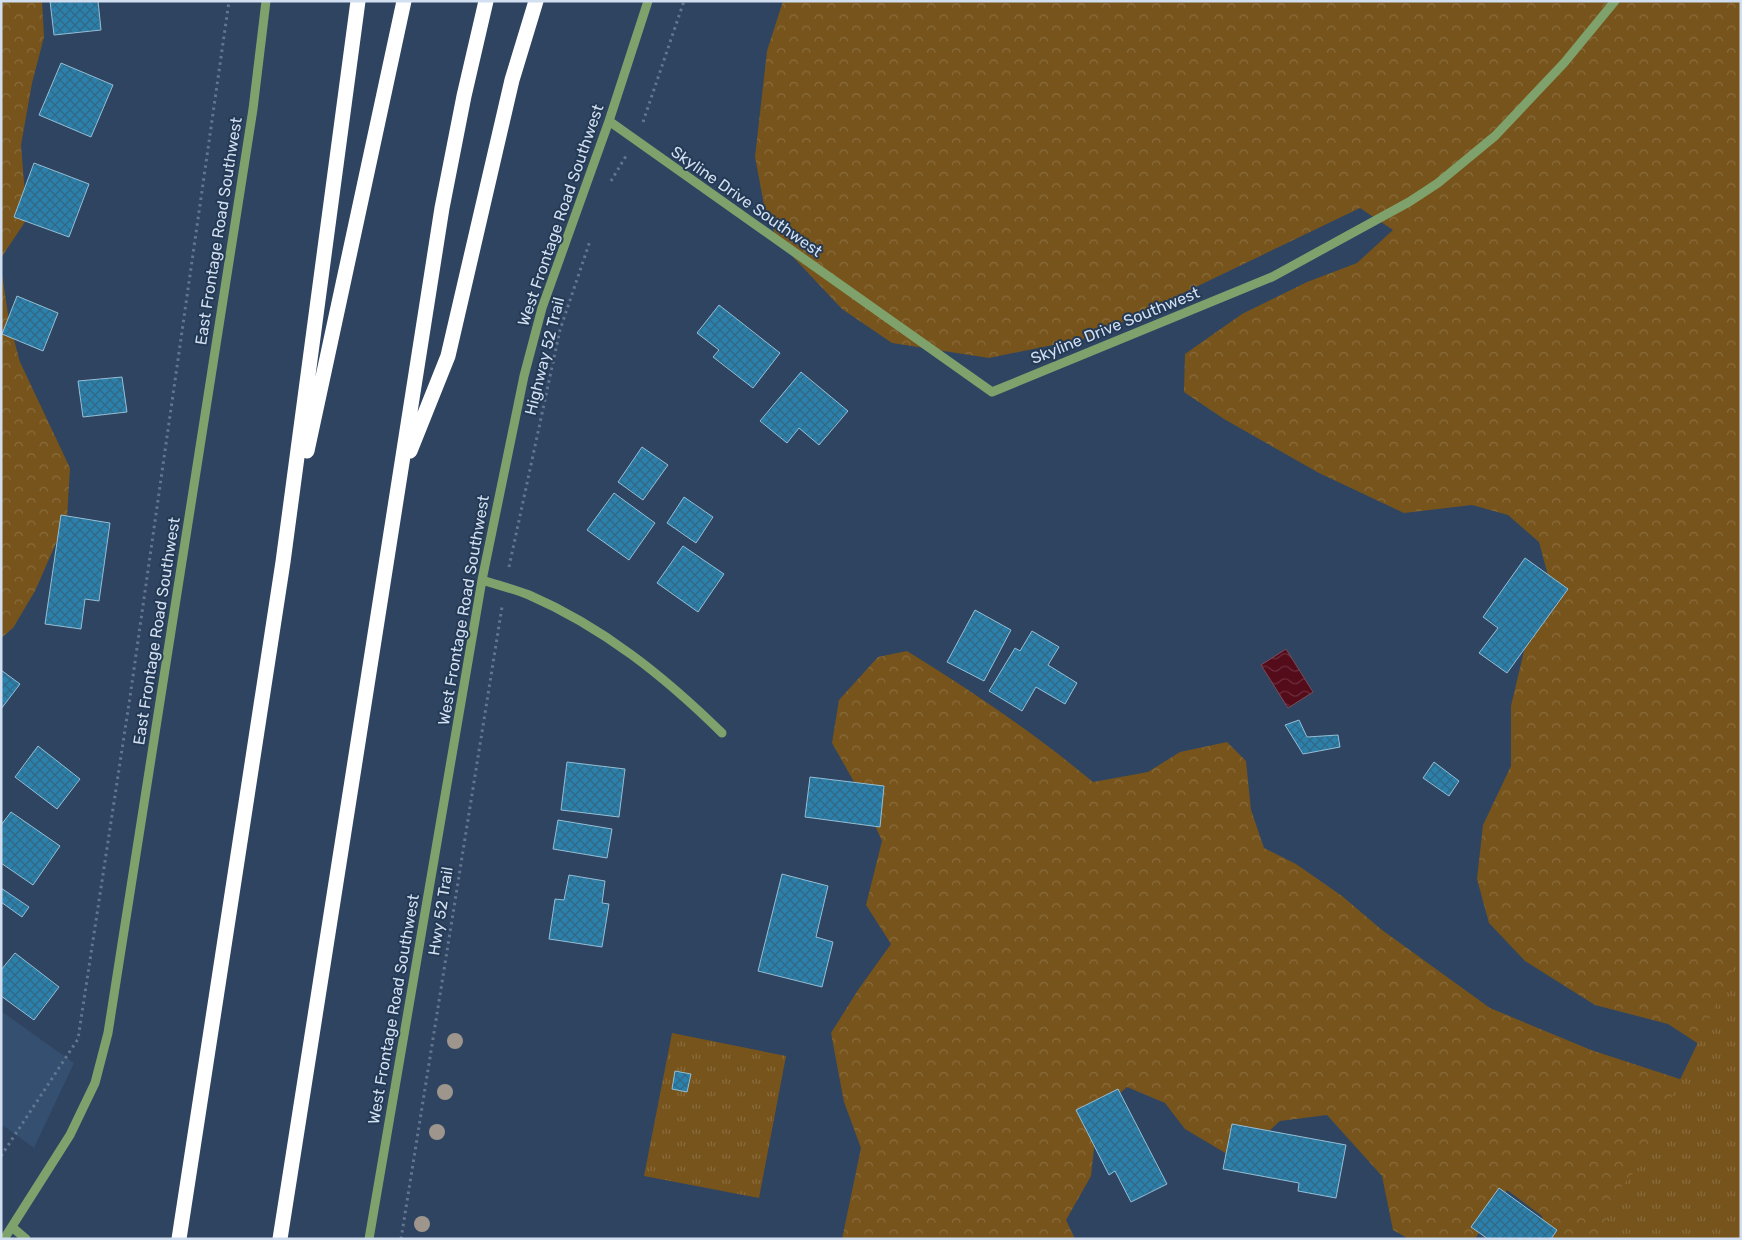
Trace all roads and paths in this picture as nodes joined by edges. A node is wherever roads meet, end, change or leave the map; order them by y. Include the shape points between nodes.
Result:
1 (229, 1) edge
2 (266, 1) edge
3 (358, 1) edge
4 (404, 1) edge
5 (486, 1) edge
6 (536, 1) edge
7 (648, 1) edge
8 (684, 1) edge
9 (1615, 1) edge
10 (609, 121) junction
11 (636, 141) junction
12 (609, 184) dead end
13 (591, 238) dead end
14 (400, 476) junction
15 (283, 562) junction
16 (482, 580) junction
17 (505, 588) junction
18 (722, 733) dead end
19 (1, 1156) edge
20 (12, 1227) junction
21 (4, 1239) edge
22 (26, 1239) edge
23 (178, 1239) edge
24 (280, 1239) edge
25 (369, 1239) edge
26 (401, 1239) edge

1 - 19 path via 78,1039
2 - 20 street, East Frontage Road Southwest via 253,110 108,1033 95,1083 70,1135
3 - 15 highway
4 - 15 highway
5 - 14 highway via 442,208
6 - 14 highway via 512,80 448,356
7 - 10 street, West Frontage Road Southwest
8 - 11 path
9 - 11 street, Skyline Drive Southwest via 1564,63 1495,136 1438,183 1409,202 1272,277 992,392
10 - 11 street, Skyline Drive Southwest
10 - 16 street, West Frontage Road Southwest via 542,308 524,376
11 - 12 path
13 - 17 path, Highway 52 Trail via 560,330
14 - 24 highway
15 - 23 highway
16 - 17 street
16 - 25 street, West Frontage Road Southwest
17 - 18 street via 571,615 608,637 668,683
17 - 26 path, Hwy 52 Trail
20 - 21 street, East Frontage Road Southwest
20 - 22 street

